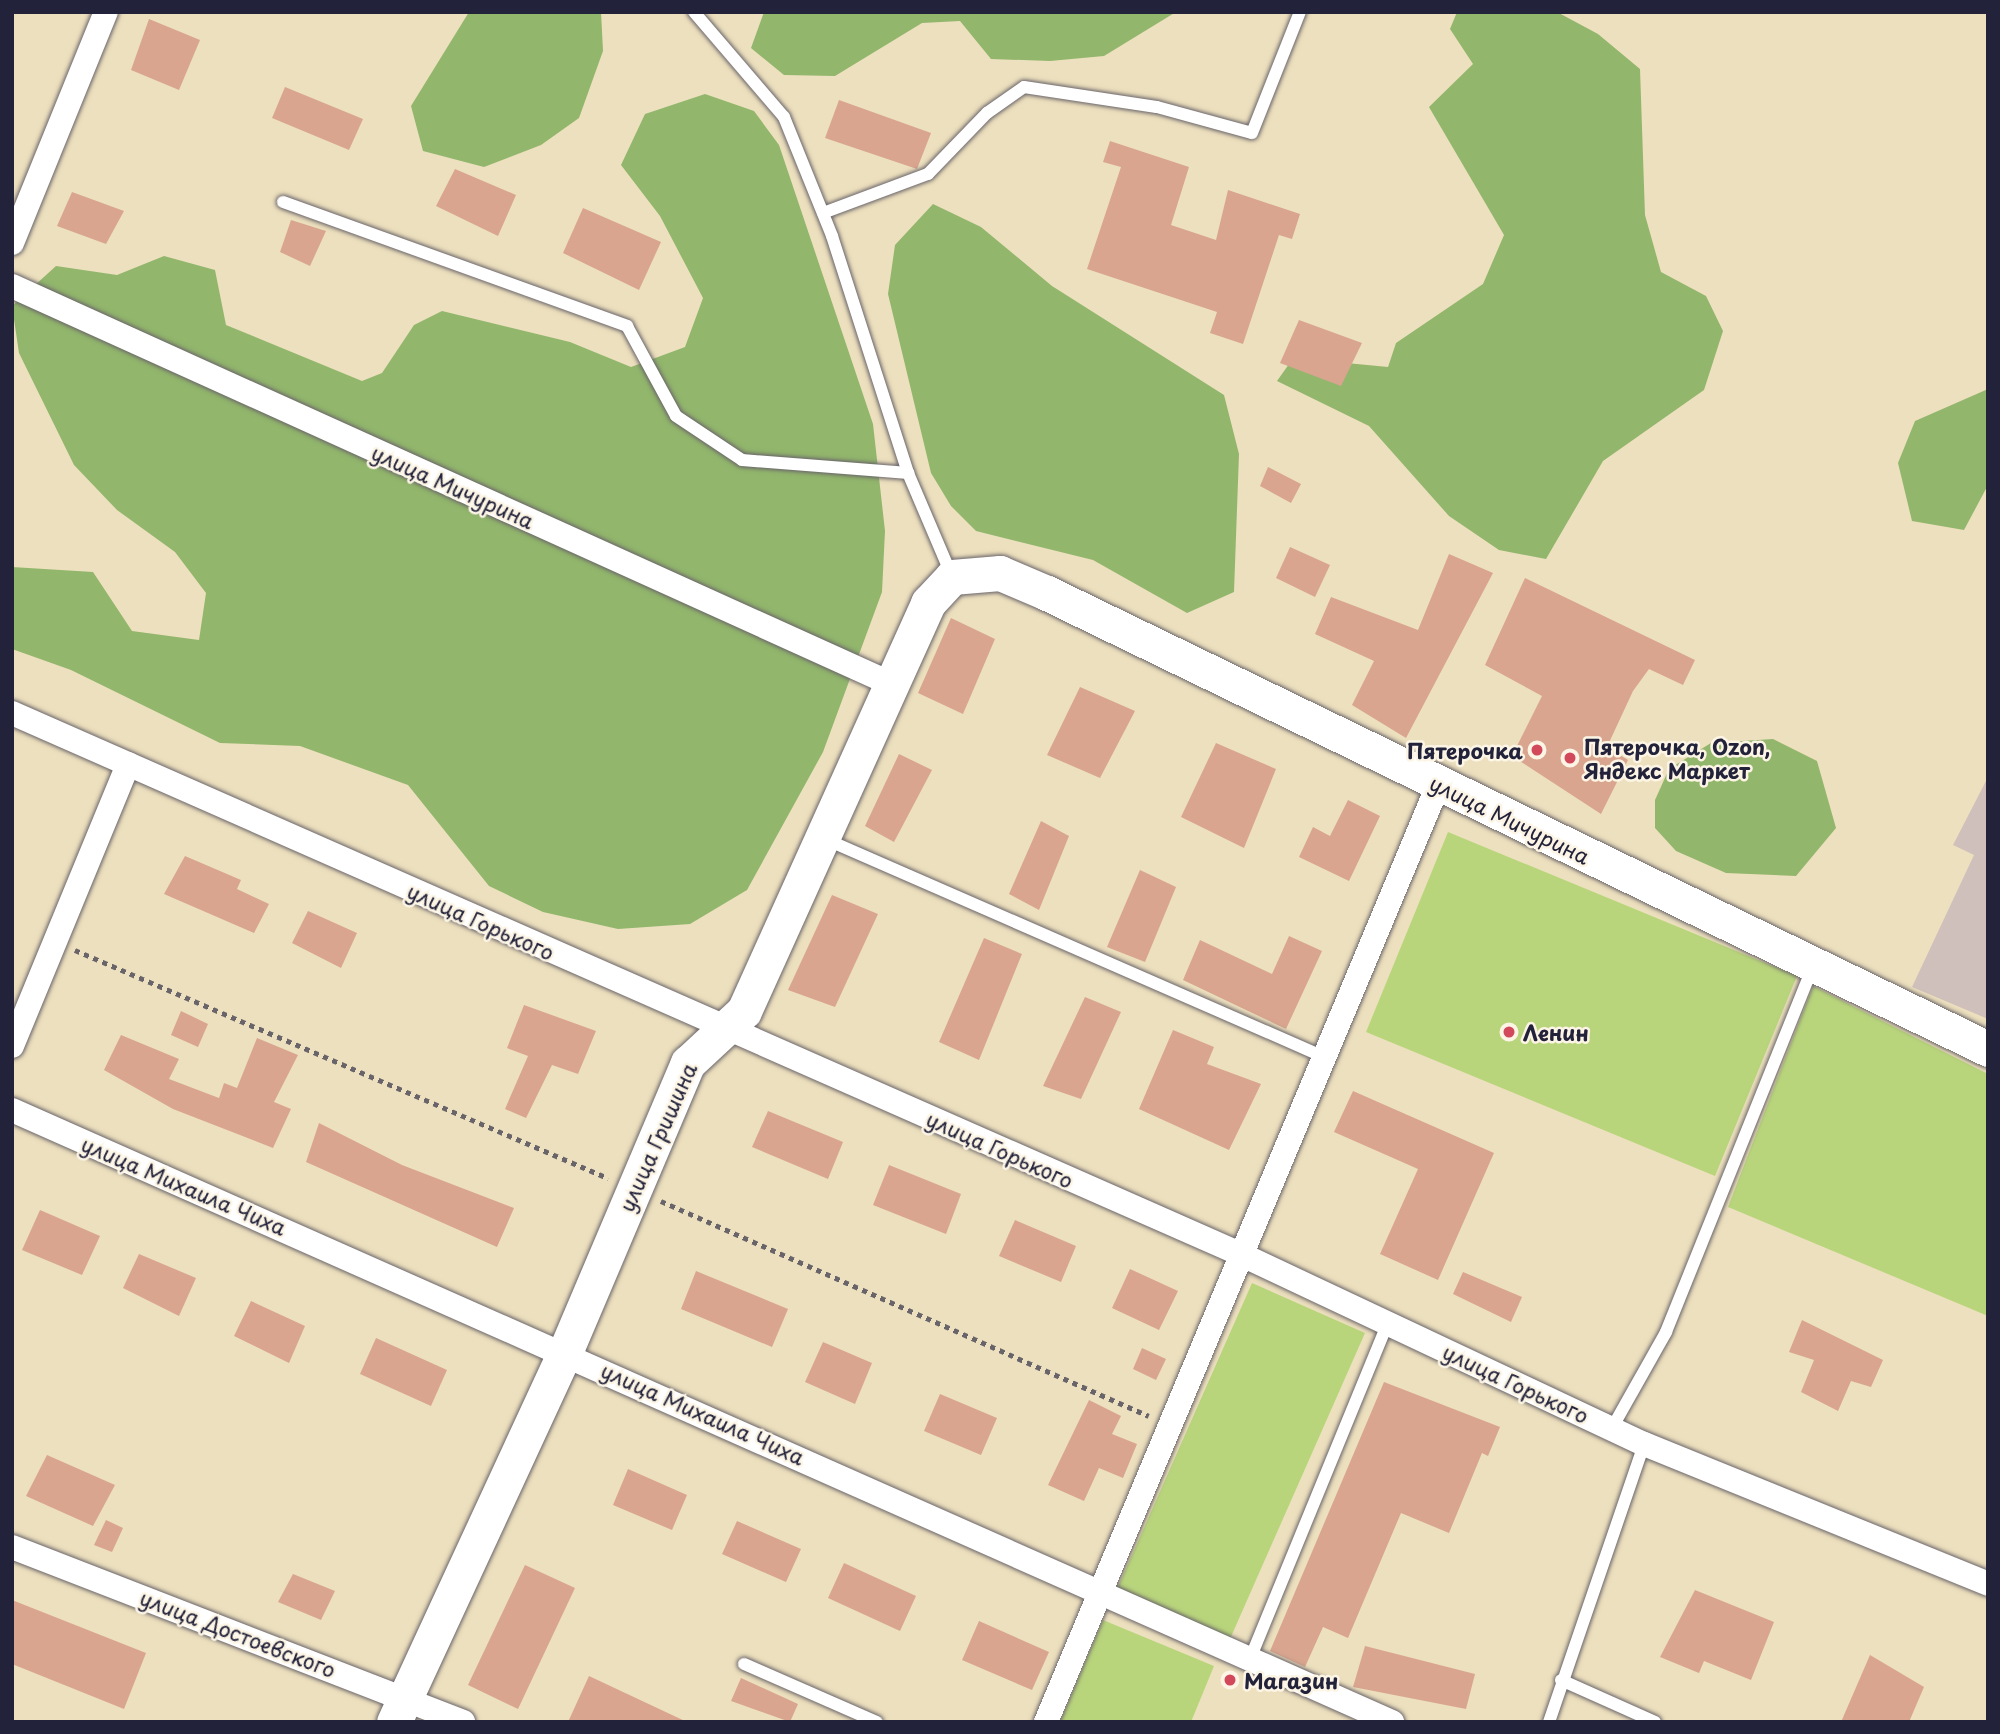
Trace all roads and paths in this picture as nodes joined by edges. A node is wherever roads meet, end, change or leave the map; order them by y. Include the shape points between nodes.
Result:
1 (106, 12) edge
2 (694, 12) edge
3 (1300, 12) edge
4 (283, 202) dead end
5 (823, 214) junction
6 (12, 243) edge
7 (12, 286) edge
8 (908, 472) junction
9 (952, 577) junction
10 (894, 685) junction
11 (12, 713) edge
12 (128, 764) junction
13 (1439, 783) junction
14 (824, 839) junction
15 (55, 941) junction
16 (1812, 968) junction
17 (726, 1029) junction
18 (12, 1046) edge
19 (1988, 1049) edge
20 (1322, 1056) junction
21 (12, 1110) edge
22 (633, 1188) junction
23 (1238, 1253) junction
24 (1388, 1323) junction
25 (566, 1350) junction
26 (1169, 1424) junction
27 (1612, 1429) junction
28 (1644, 1444) junction
29 (12, 1547) edge
30 (1988, 1584) edge
31 (1101, 1593) junction
32 (1250, 1659) junction
33 (744, 1664) dead end
34 (1561, 1680) junction
35 (400, 1709) edge
36 (463, 1722) edge
37 (877, 1722) edge
38 (1046, 1722) edge
39 (1392, 1722) edge
40 (1549, 1722) edge
41 (1655, 1722) edge

1 - 6 street
2 - 5 lane via 784,117
3 - 5 lane via 1252,133 1157,107 1024,88 987,113 928,174
4 - 8 lane via 627,326 676,416 742,460
5 - 8 lane
7 - 10 street, улица Мичурина
8 - 9 lane
9 - 10 street, улица Гришина via 928,603
9 - 13 street, улица Мичурина via 1000,573
10 - 14 street, улица Гришина
11 - 12 street, улица Горького
12 - 15 street
12 - 17 street, улица Горького
13 - 16 street, улица Мичурина
13 - 20 street
14 - 17 street, улица Гришина via 744,1012
14 - 20 lane
15 - 18 street
15 - 22 path
16 - 19 street, улица Мичурина
16 - 27 lane via 1666,1332
17 - 22 street, улица Гришина via 700,1045 688,1063
17 - 23 street, улица Горького
20 - 23 street
21 - 25 street, улица Михаила Чиха
22 - 25 street, улица Гришина
22 - 26 path
23 - 24 street, улица Горького
23 - 26 street
24 - 27 street, улица Горького
24 - 32 lane
25 - 31 street, улица Михаила Чиха
25 - 35 street, улица Гришина
26 - 31 street
27 - 28 street, улица Горького
28 - 30 street, улица Горького
28 - 34 lane
29 - 35 street, улица Достоевского
31 - 32 street, улица Михаила Чиха
31 - 38 street
32 - 39 street, улица Михаила Чиха
33 - 37 lane
34 - 40 lane
34 - 41 lane
35 - 36 street, улица Достоевского

